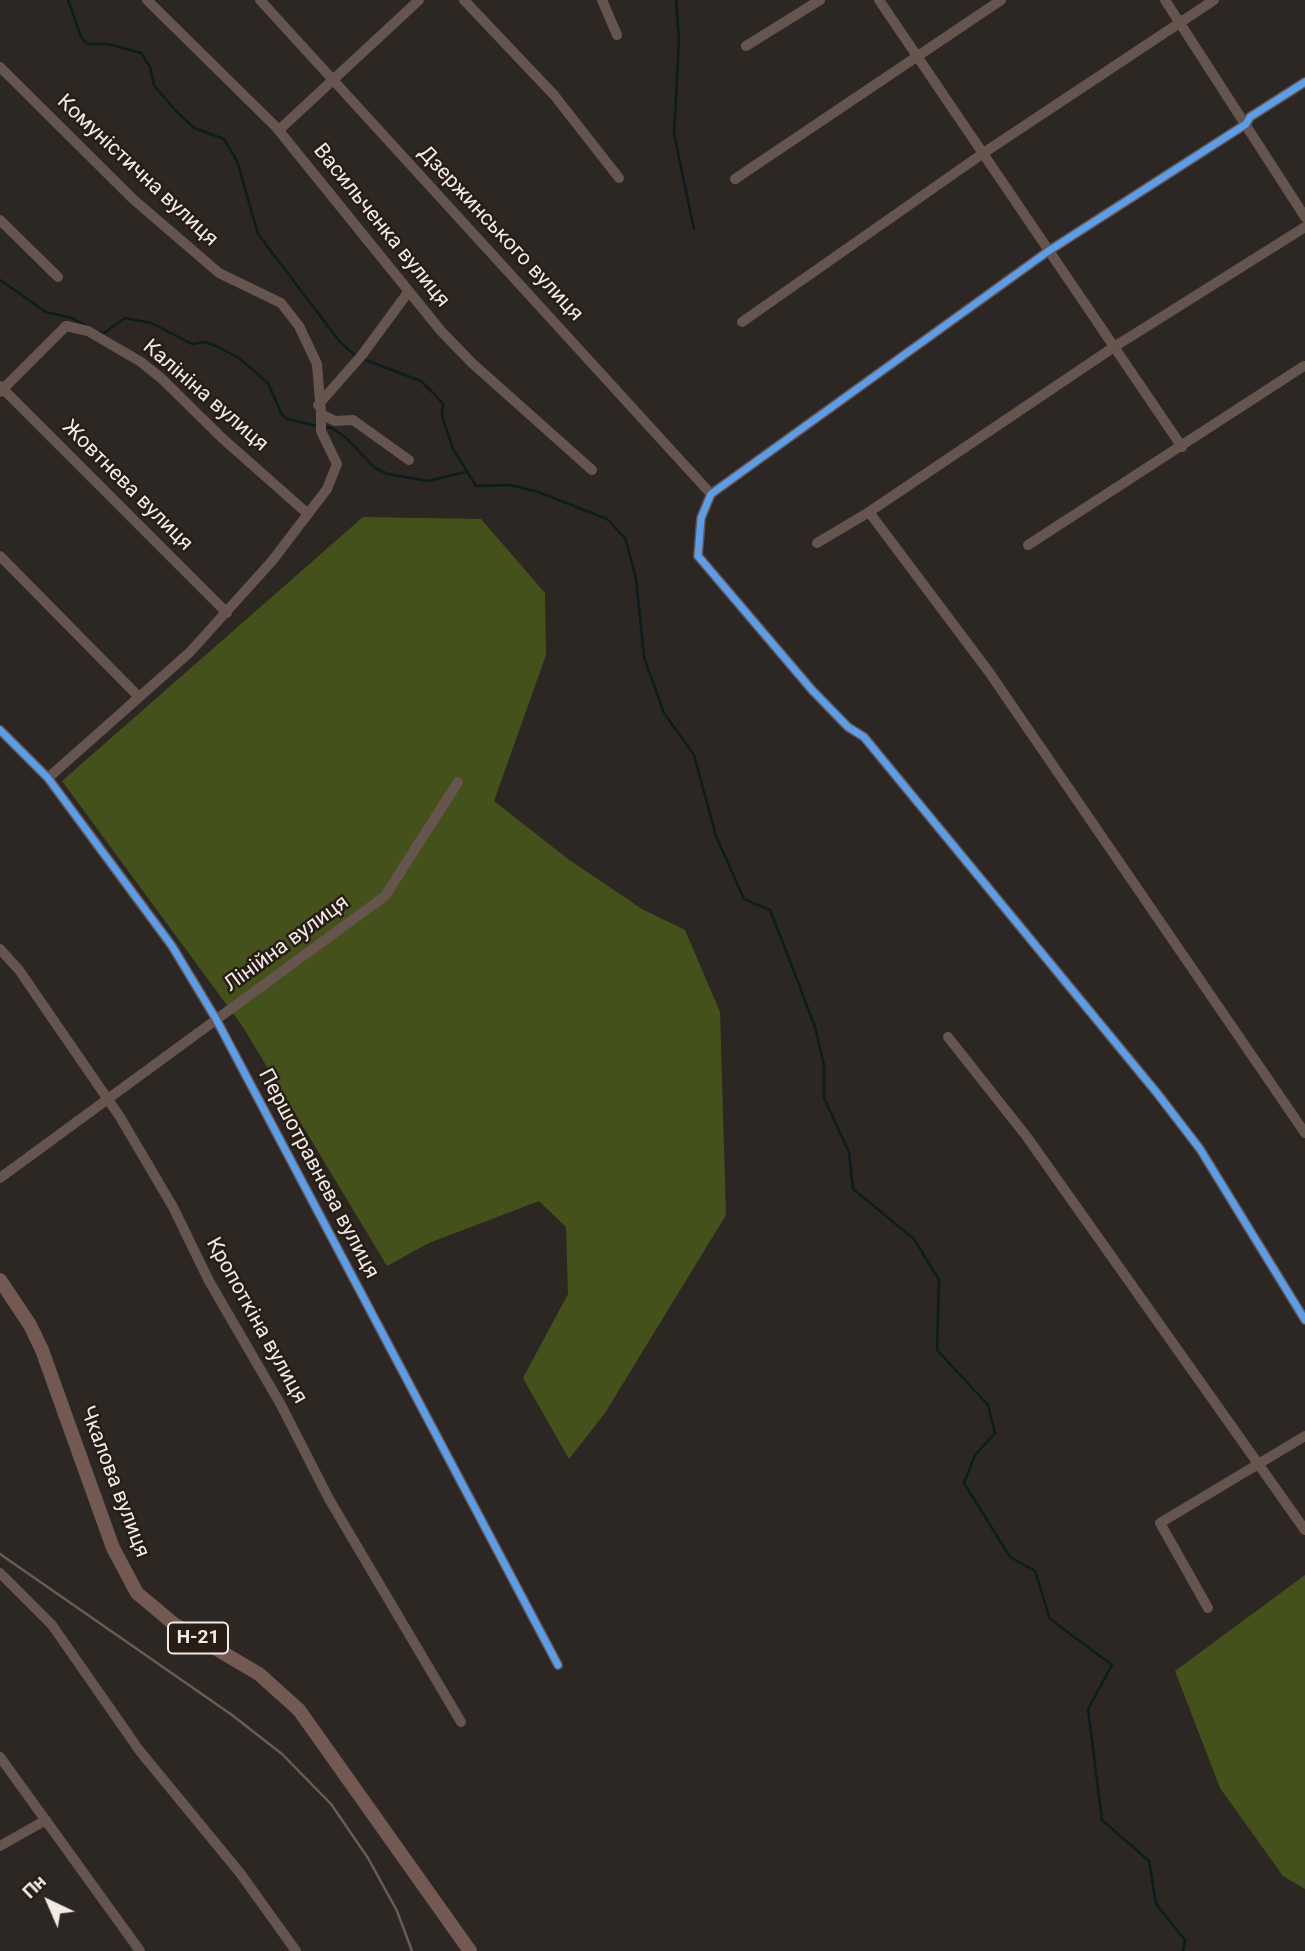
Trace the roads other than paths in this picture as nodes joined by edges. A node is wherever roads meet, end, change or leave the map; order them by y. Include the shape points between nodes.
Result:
1 (148, 0) edge
2 (260, 0) edge
3 (419, 0) edge
4 (464, 0) edge
5 (602, 0) edge
6 (820, 0) edge
7 (879, 0) edge
8 (1001, 0) edge
9 (1165, 0) edge
10 (1214, 0) edge
11 (1179, 22) junction
12 (617, 34) dead end
13 (747, 46) dead end
14 (916, 58) junction
15 (0, 67) edge
16 (331, 81) junction
17 (1305, 82) edge
18 (1246, 124) junction
19 (279, 130) junction
20 (982, 155) junction
21 (619, 178) dead end
22 (735, 179) dead end
23 (1305, 217) edge
24 (0, 220) edge
25 (1305, 227) edge
26 (1047, 252) junction
27 (58, 277) dead end
28 (409, 291) junction
29 (742, 322) dead end
30 (1114, 347) junction
31 (1304, 366) edge
32 (1, 389) edge
33 (320, 419) junction
34 (1182, 447) junction
35 (409, 460) dead end
36 (592, 470) dead end
37 (711, 494) junction
38 (869, 512) junction
39 (308, 514) junction
40 (817, 543) dead end
41 (1028, 545) dead end
42 (0, 556) edge
43 (227, 613) junction
44 (139, 697) junction
45 (0, 730) edge
46 (48, 778) junction
47 (458, 782) dead end
48 (0, 949) edge
49 (216, 1019) junction
50 (948, 1037) dead end
51 (108, 1099) junction
52 (1305, 1133) edge
53 (0, 1178) edge
54 (0, 1280) edge
55 (1305, 1320) edge
56 (1305, 1436) edge
57 (1259, 1463) junction
58 (1305, 1530) edge
59 (0, 1573) edge
60 (1208, 1608) dead end
61 (558, 1665) dead end
62 (461, 1722) dead end
63 (0, 1757) edge
64 (46, 1821) junction
65 (0, 1846) edge
66 (141, 1951) edge
67 (296, 1951) edge
68 (470, 1951) edge

1 - 19 street, Васильченка вулиця
2 - 16 street, Дзержинського вулиця
3 - 16 street
4 - 21 street via 554,95
5 - 12 street
6 - 13 street
7 - 14 street
8 - 14 street
9 - 11 street
10 - 11 street
11 - 18 street
11 - 20 street
14 - 20 street
14 - 22 street
15 - 33 street, Комуністична вулиця via 133,199 219,273 281,303 299,326 317,364
16 - 19 street
16 - 37 street, Дзержинського вулиця via 498,264 522,283
17 - 18 street
18 - 23 street
18 - 26 street
19 - 28 street, Васильченка вулиця
20 - 26 street
20 - 29 street
24 - 27 street
25 - 30 street
26 - 30 street
26 - 37 street
28 - 33 street
28 - 36 street, Васильченка вулиця via 472,363
30 - 34 street
30 - 38 street
31 - 34 street
32 - 39 street, Калініна вулиця via 66,326 88,331 141,362
32 - 43 street, Жовтнева вулиця
33 - 35 street via 353,420
33 - 39 street via 337,464 327,489
34 - 41 street
37 - 55 street via 701,518 698,556 812,690 864,737 1157,1093 1200,1149
38 - 40 street
38 - 52 street via 989,671
39 - 43 street
42 - 44 street
43 - 44 street
44 - 46 street
45 - 46 street, Першотравнева вулиця
46 - 49 street, Першотравнева вулиця via 172,946
47 - 49 street, Лінійна вулиця via 385,896
48 - 51 street, Кропоткіна вулиця
49 - 51 street, Лінійна вулиця
49 - 61 street, Першотравнева вулиця
50 - 57 street via 1027,1137
51 - 53 street, Лінійна вулиця
51 - 62 street, Кропоткіна вулиця via 173,1207 329,1499
54 - 68 main road, Чкалова вулиця / Н-21 via 41,1350 113,1548 137,1593 174,1624 259,1674 299,1710
56 - 57 street
57 - 58 street
57 - 60 street via 1160,1523
59 - 67 street via 52,1625 139,1751 240,1873
63 - 64 street
64 - 65 street
64 - 66 street

